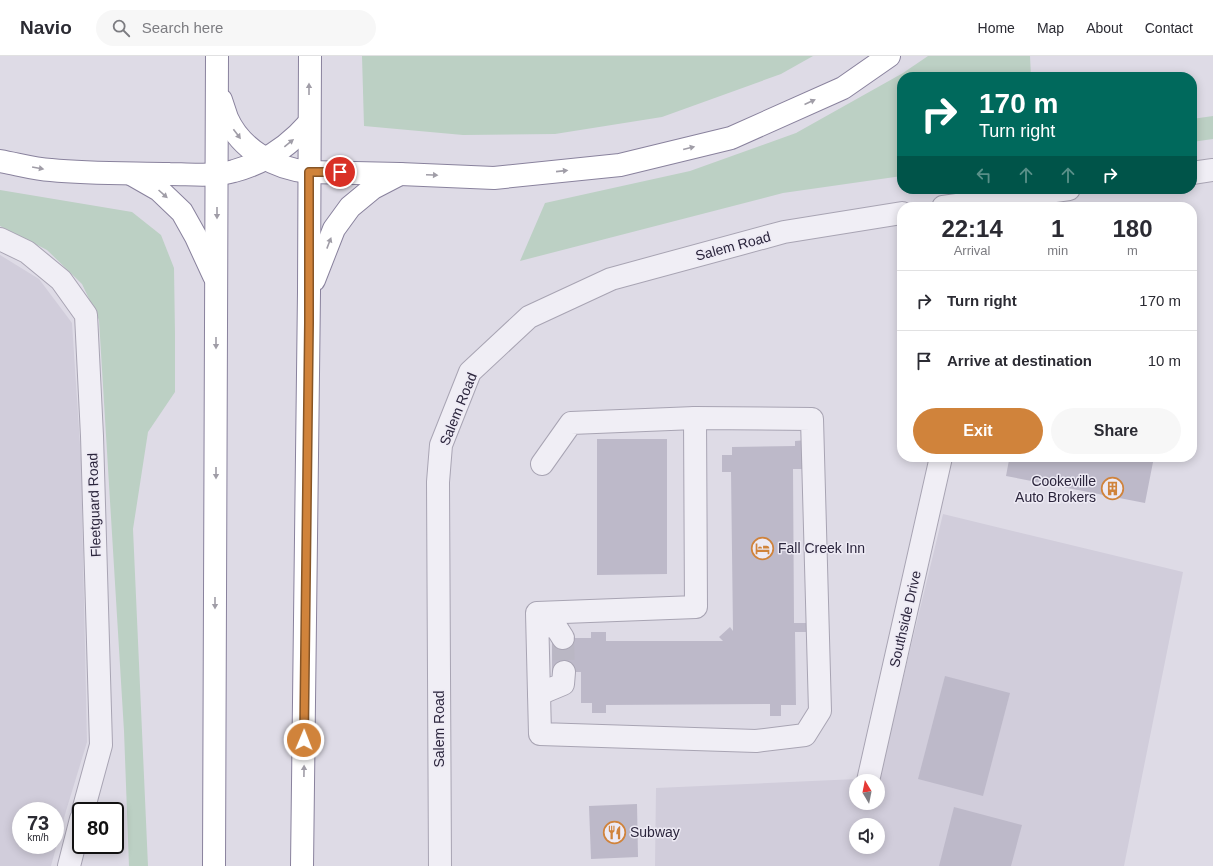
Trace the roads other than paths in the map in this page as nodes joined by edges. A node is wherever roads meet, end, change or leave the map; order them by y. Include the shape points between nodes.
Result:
1 (217, 56) edge
2 (310, 56) edge
3 (889, 56) edge
4 (217, 86) junction
5 (309, 123) junction
6 (265, 158) junction
7 (0, 161) edge
8 (1213, 170) edge
9 (309, 172) junction
10 (1197, 172) edge
11 (130, 173) junction
12 (217, 174) junction
13 (400, 174) junction
14 (1044, 194) edge
15 (1004, 202) edge
16 (897, 214) edge
17 (0, 239) edge
18 (217, 280) junction
19 (309, 292) junction
20 (695, 418) junction
21 (940, 462) edge
22 (542, 464) dead end
23 (538, 624) junction
24 (563, 638) dead end
25 (564, 672) tunnel mouth
26 (539, 694) junction
27 (870, 774) edge
28 (303, 793) junction
29 (85, 802) edge
30 (72, 854) edge
31 (69, 866) edge
32 (214, 866) edge
33 (302, 866) edge
34 (314, 866) edge
35 (440, 866) edge

1 - 4 highway
5 -> 2 highway
13 -> 3 highway via 494,178 620,165 731,138 843,88
4 -> 6 highway via 233,129 249,148
4 - 12 highway
6 -> 5 highway via 286,146
5 - 9 highway
6 - 9 highway via 286,168
6 - 12 highway via 233,172
7 -> 11 highway via 50,170
8 - 10 street
9 - 13 highway
9 - 19 highway
11 - 12 highway
11 -> 18 highway via 159,190 182,212
12 -> 18 highway
19 -> 13 highway via 334,229 350,207 373,188
14 - 15 street
16 - 35 street, Salem Road via 784,232 611,279 529,317 470,372 442,445 438,482
17 - 29 street, Fleetguard Road via 27,252 61,280 86,315 101,745
18 -> 32 highway
28 -> 19 highway
20 - 22 street via 571,423
20 - 23 street via 696,607 538,613
20 - 26 street via 812,419 820,710 805,736 756,741 540,734
21 - 27 street, Southside Drive
23 - 24 street via 556,627
23 - 26 street
25 - 26 street via 562,684
28 - 33 highway
28 - 34 highway
30 - 31 street

